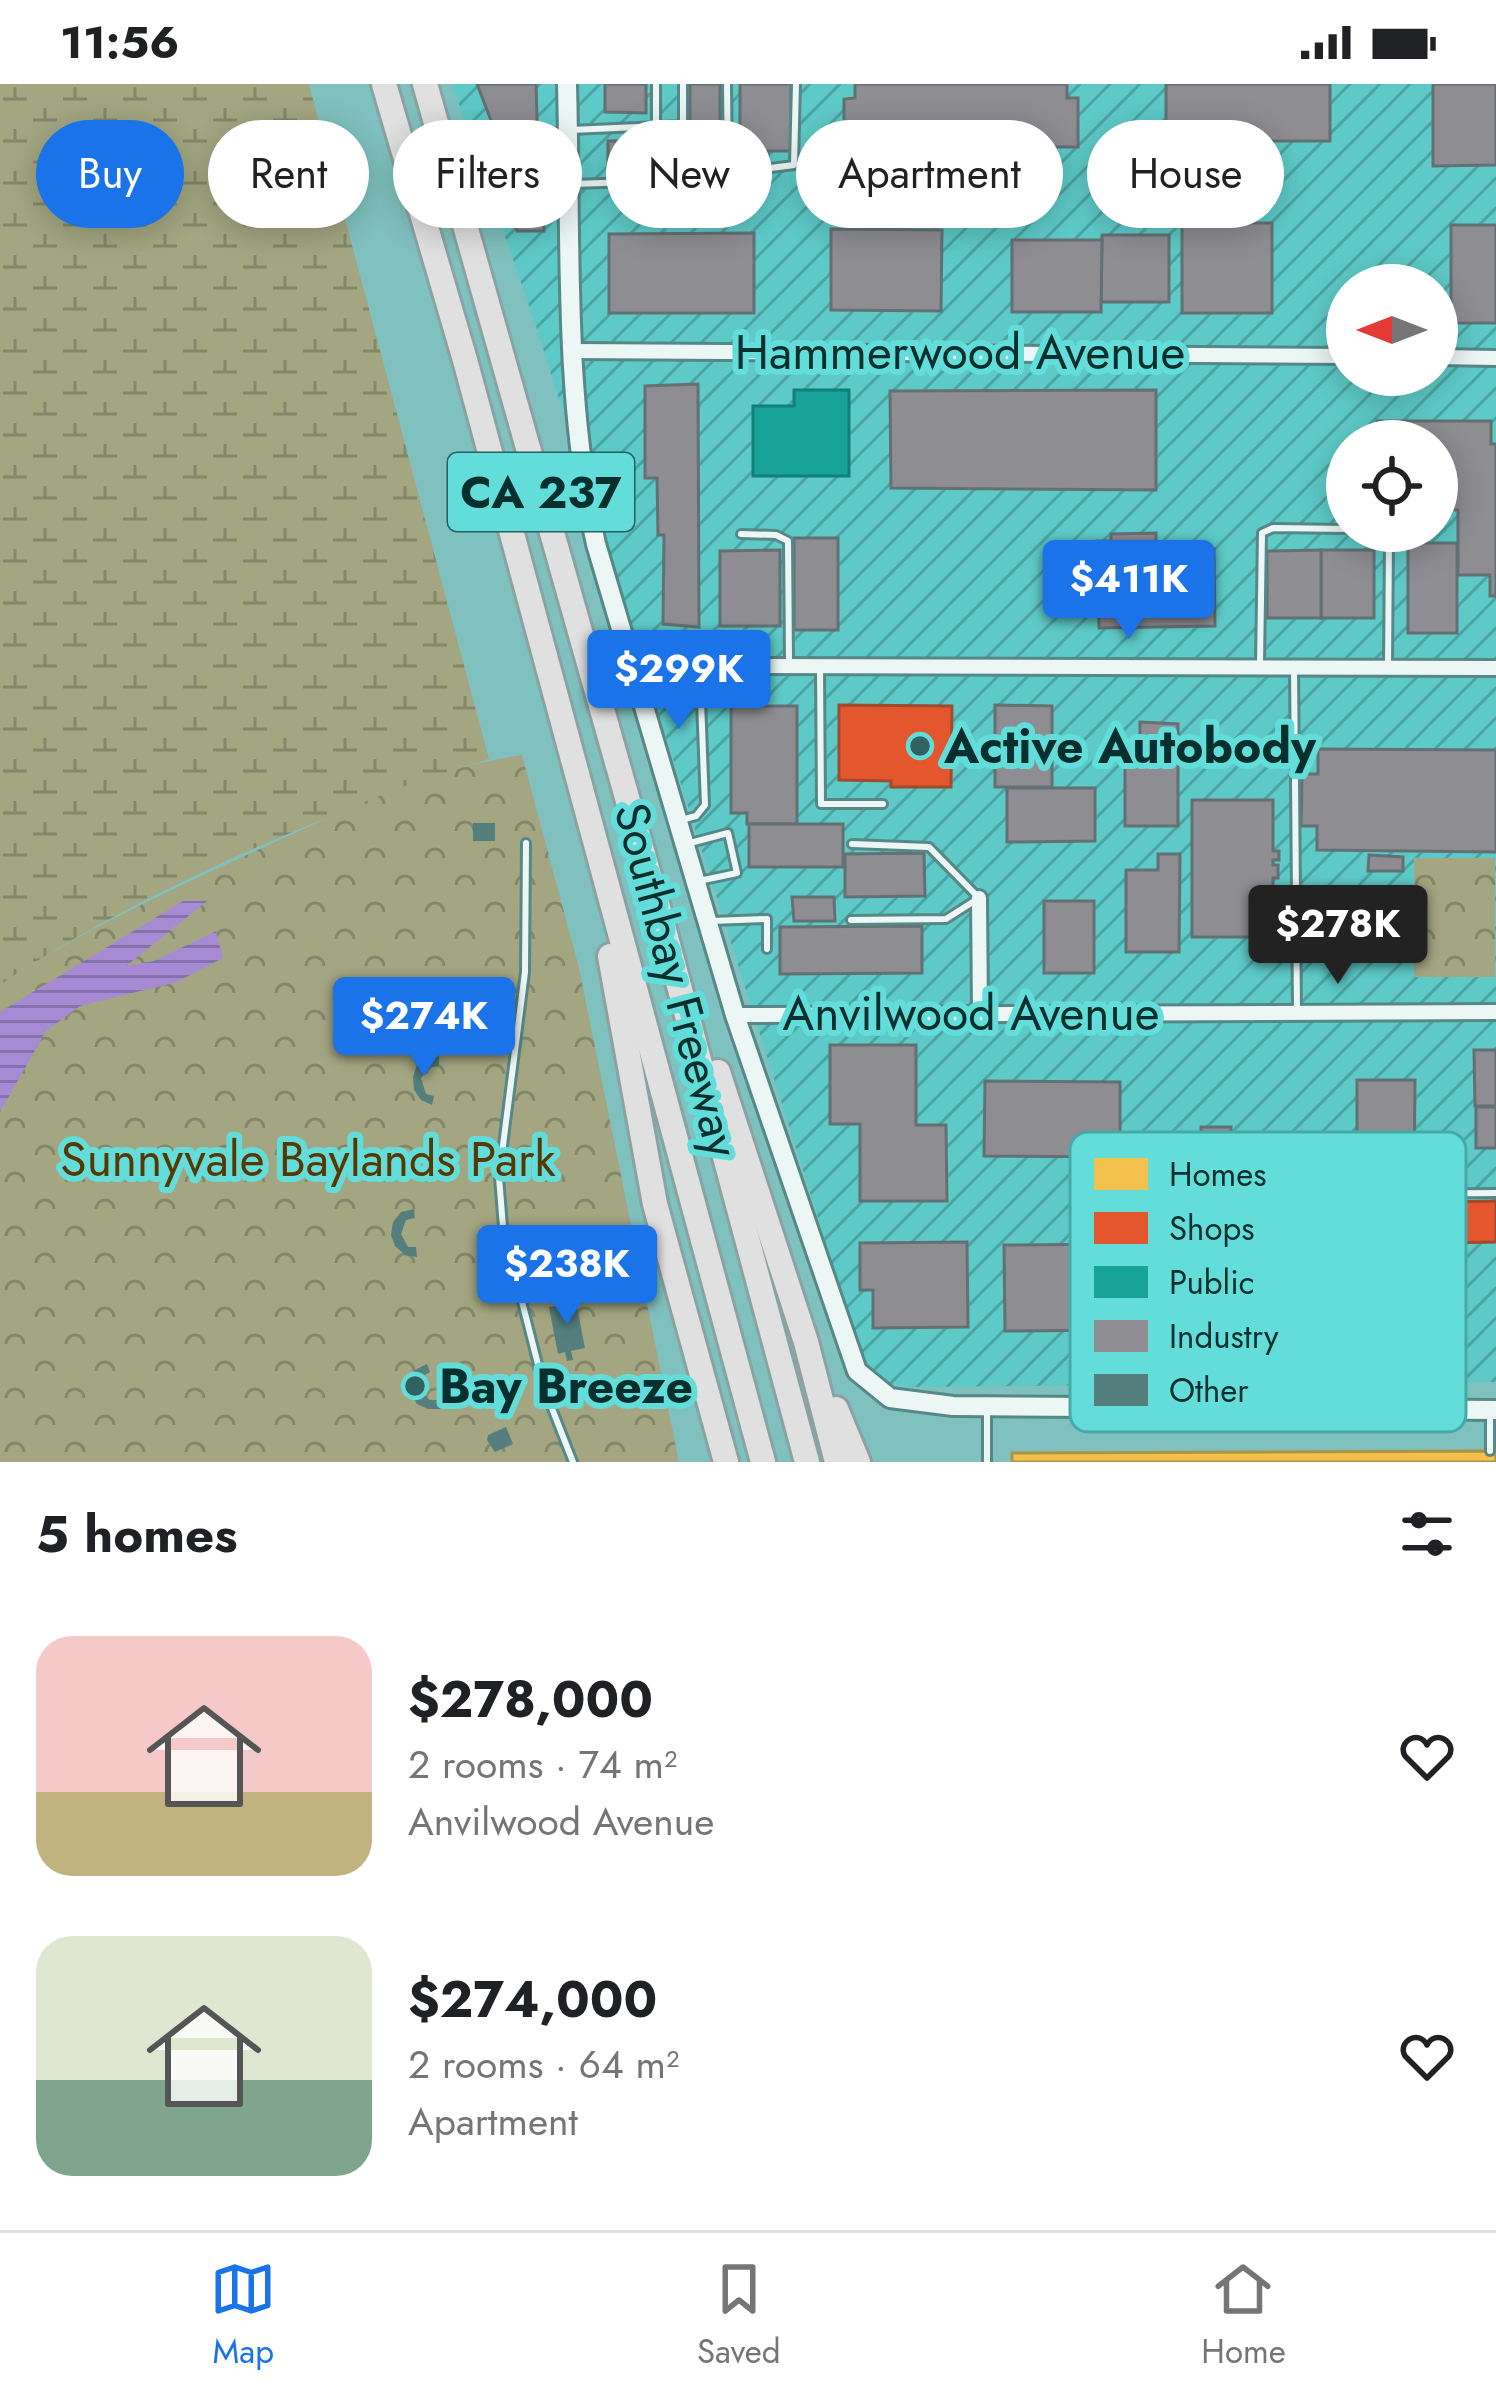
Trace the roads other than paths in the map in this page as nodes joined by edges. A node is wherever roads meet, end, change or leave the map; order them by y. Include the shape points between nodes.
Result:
1 (385, 84) edge
2 (425, 84) edge
3 (566, 84) edge
4 (656, 84) edge
5 (683, 84) edge
6 (727, 84) edge
7 (796, 84) edge
8 (568, 120) edge
9 (656, 120) edge
10 (683, 120) edge
11 (772, 168) edge
12 (582, 183) edge
13 (570, 228) edge
14 (573, 351) junction
15 (1326, 356) edge
16 (1458, 358) edge
17 (1496, 358) edge
18 (1326, 529) edge
19 (741, 534) dead end
20 (1389, 552) edge
21 (820, 665) junction
22 (789, 666) junction
23 (1260, 667) junction
24 (1294, 667) junction
25 (1388, 668) junction
26 (1496, 668) edge
27 (700, 669) junction
28 (637, 682) junction
29 (574, 771) junction
30 (884, 804) dead end
31 (677, 821) junction
32 (526, 843) dead end
33 (685, 844) junction
34 (852, 844) dead end
35 (695, 882) junction
36 (979, 898) junction
37 (656, 900) junction
38 (850, 920) dead end
39 (708, 922) junction
40 (767, 950) dead end
41 (980, 1011) junction
42 (1297, 1011) junction
43 (1496, 1012) edge
44 (735, 1015) junction
45 (1466, 1193) edge
46 (1496, 1193) edge
47 (680, 1303) junction
48 (806, 1342) junction
49 (988, 1407) junction
50 (1070, 1408) edge
51 (1493, 1410) edge
52 (1490, 1450) dead end
53 (573, 1462) edge
54 (711, 1462) edge
55 (726, 1462) edge
56 (763, 1462) edge
57 (807, 1462) edge
58 (836, 1462) edge
59 (858, 1462) edge
60 (987, 1462) edge

1 - 29 highway, Southbay Freeway / CA 237
2 - 37 highway, Southbay Freeway / CA 237
3 - 8 street
4 - 9 lane
5 - 10 lane
6 - 12 lane via 723,178
7 - 11 lane via 794,165
13 - 14 street
14 - 15 street, Hammerwood Avenue
14 - 28 street via 584,491
16 - 17 street
18 - 23 lane via 1262,533
19 - 22 lane via 788,541
20 - 25 lane
21 - 22 street
21 - 23 street
21 - 30 lane via 821,804
22 - 27 street
23 - 24 street
24 - 25 street
24 - 42 lane
25 - 26 street
27 - 28 street
27 - 31 lane via 705,806
28 - 31 street
29 - 47 highway
29 - 56 highway, Southbay Freeway / CA 237
31 - 33 street
32 - 53 lane via 525,972 499,1177 503,1227 544,1388
33 - 35 street
33 - 35 lane via 728,833 737,872
34 - 36 lane via 929,847
35 - 39 street
36 - 38 lane via 946,919
36 - 41 street
37 - 48 highway
37 - 57 highway, Southbay Freeway / CA 237
39 - 40 lane via 767,919
39 - 44 street
41 - 42 street, Anvilwood Avenue
41 - 44 street, Anvilwood Avenue
42 - 43 street, Anvilwood Avenue
44 - 49 street via 857,1371 890,1398
45 - 46 lane
47 - 54 highway
47 - 55 highway
48 - 58 highway
48 - 59 highway
49 - 50 street
49 - 60 lane
51 - 52 lane

